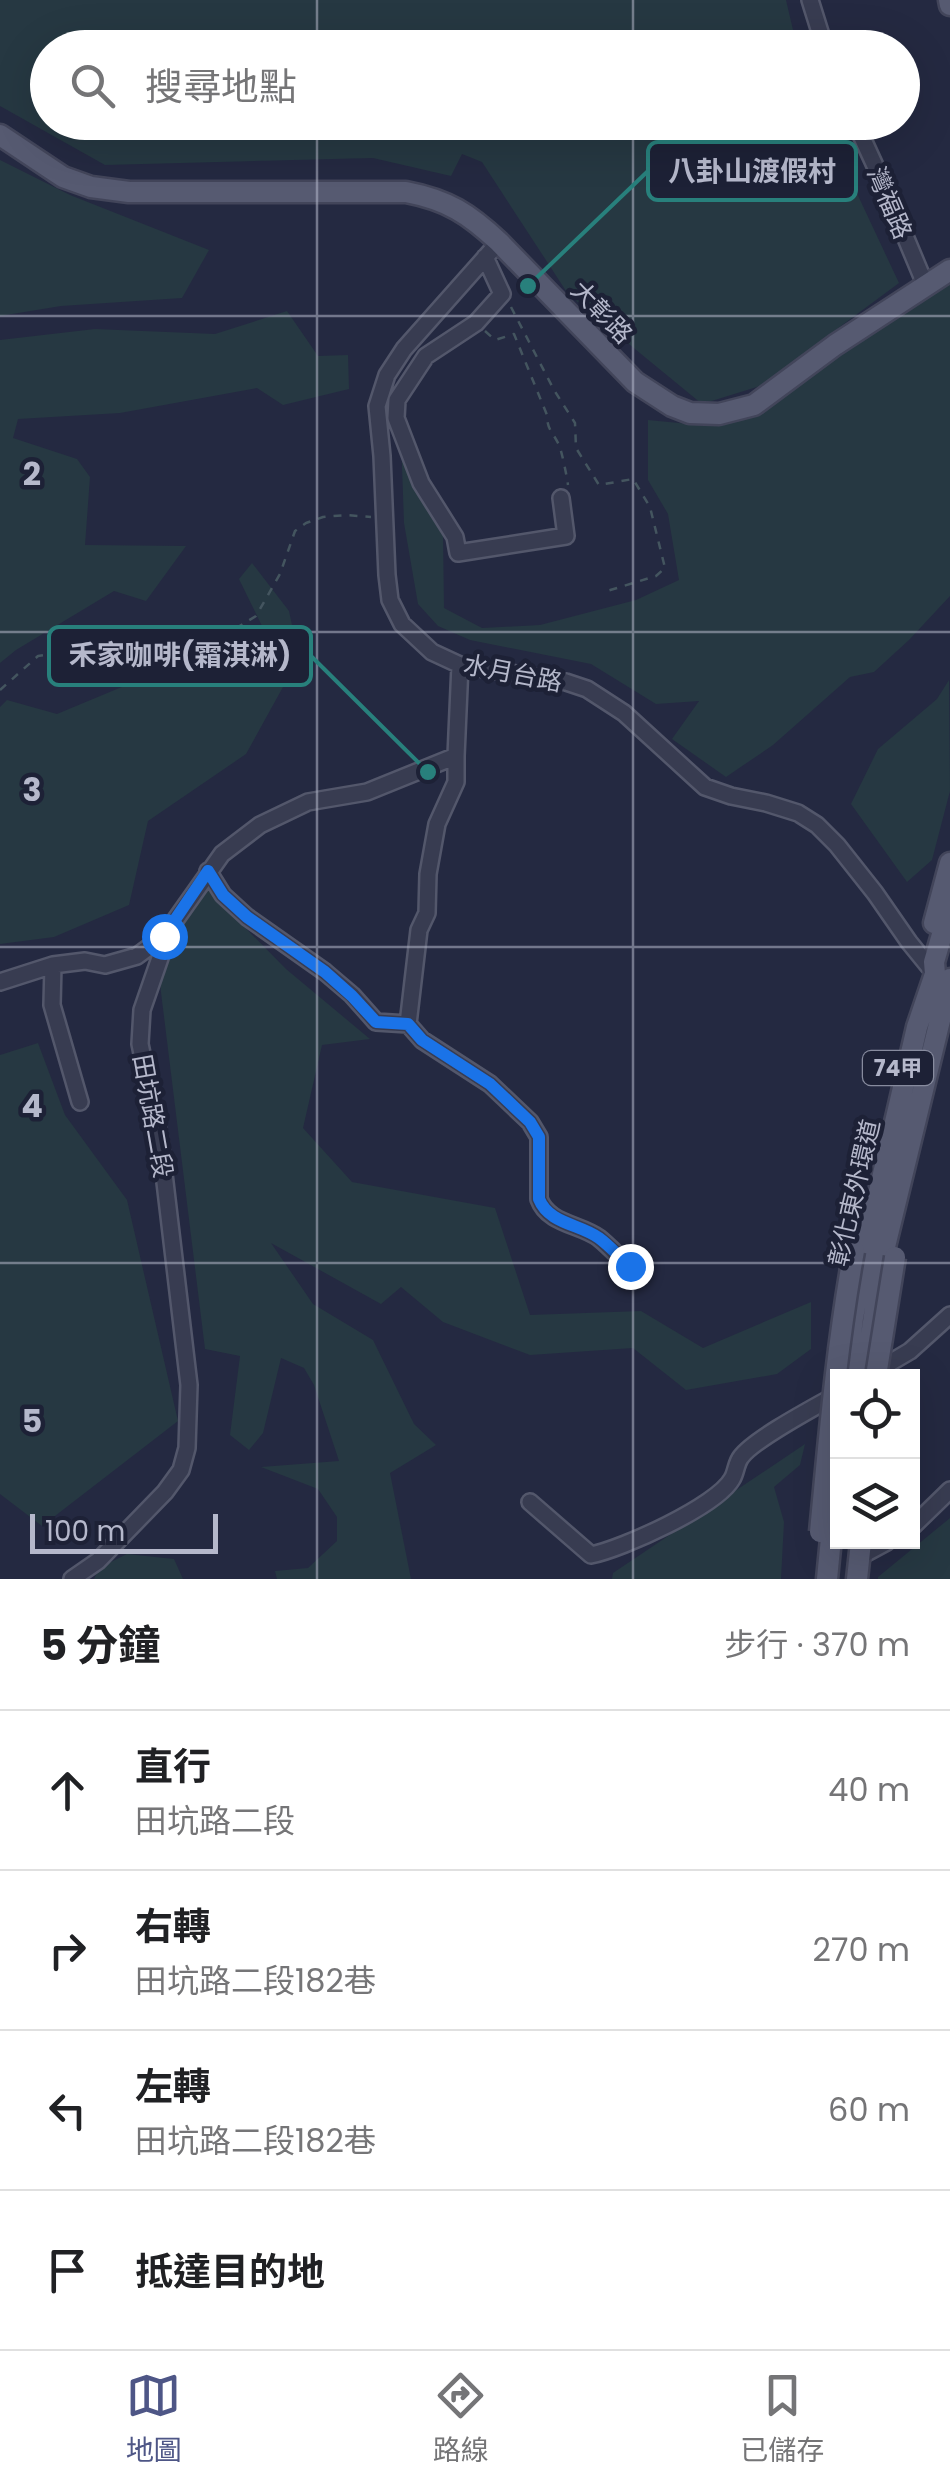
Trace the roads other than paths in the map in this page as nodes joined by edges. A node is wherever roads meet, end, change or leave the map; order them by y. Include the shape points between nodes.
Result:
1 (810, 0) edge
2 (819, 30) edge
3 (0, 134) edge
4 (863, 140) edge
5 (492, 250) junction
6 (950, 270) edge
7 (925, 284) junction
8 (561, 498) road end
9 (460, 665) junction
10 (456, 756) junction
11 (950, 862) edge
12 (208, 871) junction
13 (950, 907) edge
14 (164, 936) junction
15 (53, 965) junction
16 (937, 972) edge
17 (0, 982) edge
18 (408, 1024) junction
19 (947, 1034) edge
20 (80, 1102) dead end
21 (874, 1254) junction
22 (630, 1266) dead end
23 (950, 1315) edge
24 (847, 1369) edge
25 (866, 1369) edge
26 (876, 1369) edge
27 (878, 1369) edge
28 (830, 1399) edge
29 (839, 1459) edge
30 (950, 1490) edge
31 (530, 1502) dead end
32 (920, 1519) edge
33 (838, 1549) edge
34 (840, 1549) edge
35 (844, 1549) edge
36 (847, 1549) edge
37 (72, 1579) edge
38 (816, 1579) edge
39 (827, 1579) edge
40 (846, 1579) edge
41 (857, 1579) edge

1 - 2 street
3 - 5 main road, 大彰路 via 63,177 129,192 432,197 477,221
4 - 7 street, 灣福路
5 - 7 main road, 大彰路 via 635,382 690,413 754,406
5 - 8 street via 502,294 476,324 426,356 396,400 396,418 458,554 566,536
5 - 9 street, 水月台路 via 404,349 376,406 390,600 402,624 432,652
6 - 7 main road, 大彰路
9 - 10 street
9 - 16 street, 水月台路 via 586,689 705,786 808,819 837,845
10 - 12 street, 田坑路二段 via 368,792 308,802 260,824
10 - 18 street via 456,782 436,824
11 - 16 main road, 74甲 via 927,948
12 - 14 street, 田坑路二段
12 - 18 street via 247,917 325,972 376,1022
13 - 16 main road, 74甲
14 - 15 street via 137,956 105,966
14 - 37 street, 田坑路二段 via 142,1010 140,1044 160,1140 187,1368 187,1448 166,1492
15 - 17 street
15 - 20 street via 52,1005
16 - 19 main road, 74甲
16 - 21 main road, 74甲 via 910,1014
18 - 22 street via 530,1122 539,1137 543,1208 596,1236
19 - 21 main road, 74甲
21 - 24 main road, 彰化東外環道 / 74甲 via 853,1318
21 - 25 main road, 彰化東外環道 / 74甲
21 - 26 main road, 74甲, bridge
21 - 29 main road, 74甲, bridge via 834,1382
23 - 27 street
28 - 31 street via 752,1448 732,1482 694,1510 604,1552 592,1555
30 - 32 street
33 - 38 main road, 74甲
34 - 39 main road, 74甲
35 - 40 main road, 74甲
36 - 41 main road, 74甲

